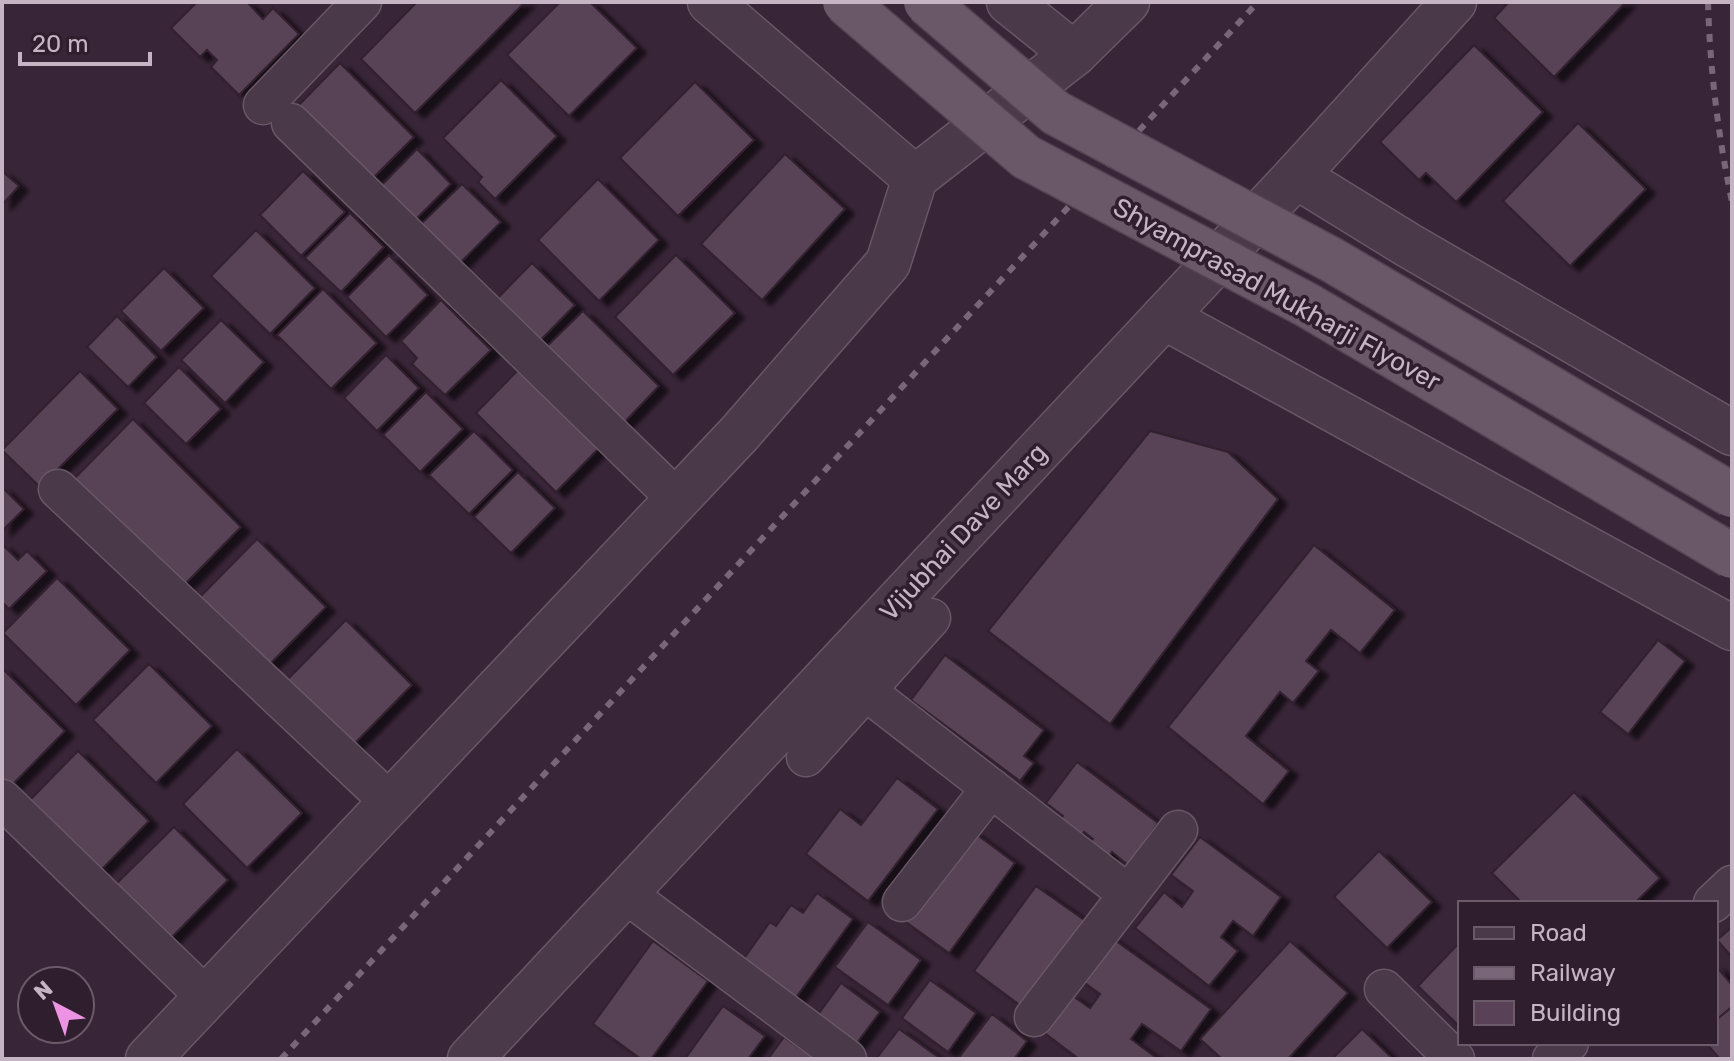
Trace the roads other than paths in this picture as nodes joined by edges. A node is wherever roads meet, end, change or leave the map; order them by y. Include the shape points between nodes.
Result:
1 (362, 2) edge
2 (710, 2) edge
3 (845, 2) edge
4 (926, 2) edge
5 (1009, 2) edge
6 (1127, 2) edge
7 (1454, 2) edge
8 (1074, 54) junction
9 (1296, 176) junction
10 (915, 178) junction
11 (1164, 317) junction
12 (1732, 433) edge
13 (58, 489) dead end
14 (1732, 495) edge
15 (677, 499) junction
16 (1732, 556) edge
17 (931, 618) dead end
18 (1732, 628) edge
19 (851, 680) junction
20 (806, 757) dead end
21 (991, 788) junction
22 (2, 799) edge
23 (390, 802) junction
24 (1178, 830) dead end
25 (1732, 885) edge
26 (625, 893) junction
27 (1128, 894) junction
28 (1715, 901) edge
29 (902, 902) dead end
30 (1384, 989) dead end
31 (206, 997) junction
32 (1034, 1017) dead end
33 (1567, 1045) edge
34 (148, 1059) edge
35 (470, 1059) edge
36 (847, 1059) edge
37 (1455, 1059) edge
38 (1552, 1059) edge

1 - 15 street via 277,114
2 - 10 street
3 - 16 main road, Shyamprasad Mukharji Flyover, bridge via 1026,157 1307,305
4 - 14 main road, Shyamprasad Mukharji Flyover, bridge via 1056,113 1332,260
5 - 8 street
6 - 8 street
7 - 9 street, Vijubhai Dave Marg
8 - 10 street
9 - 11 street, Vijubhai Dave Marg
9 - 12 street
10 - 15 street via 888,263
11 - 18 street
11 - 19 street, Vijubhai Dave Marg
13 - 23 street
15 - 23 street
17 - 19 street
19 - 20 street
19 - 21 street
19 - 26 street, Vijubhai Dave Marg
21 - 27 street
21 - 29 street
22 - 31 street
23 - 31 street
24 - 27 street
25 - 28 street
26 - 35 street, Vijubhai Dave Marg
26 - 36 street
27 - 32 street
30 - 37 street
31 - 34 street
33 - 38 street

